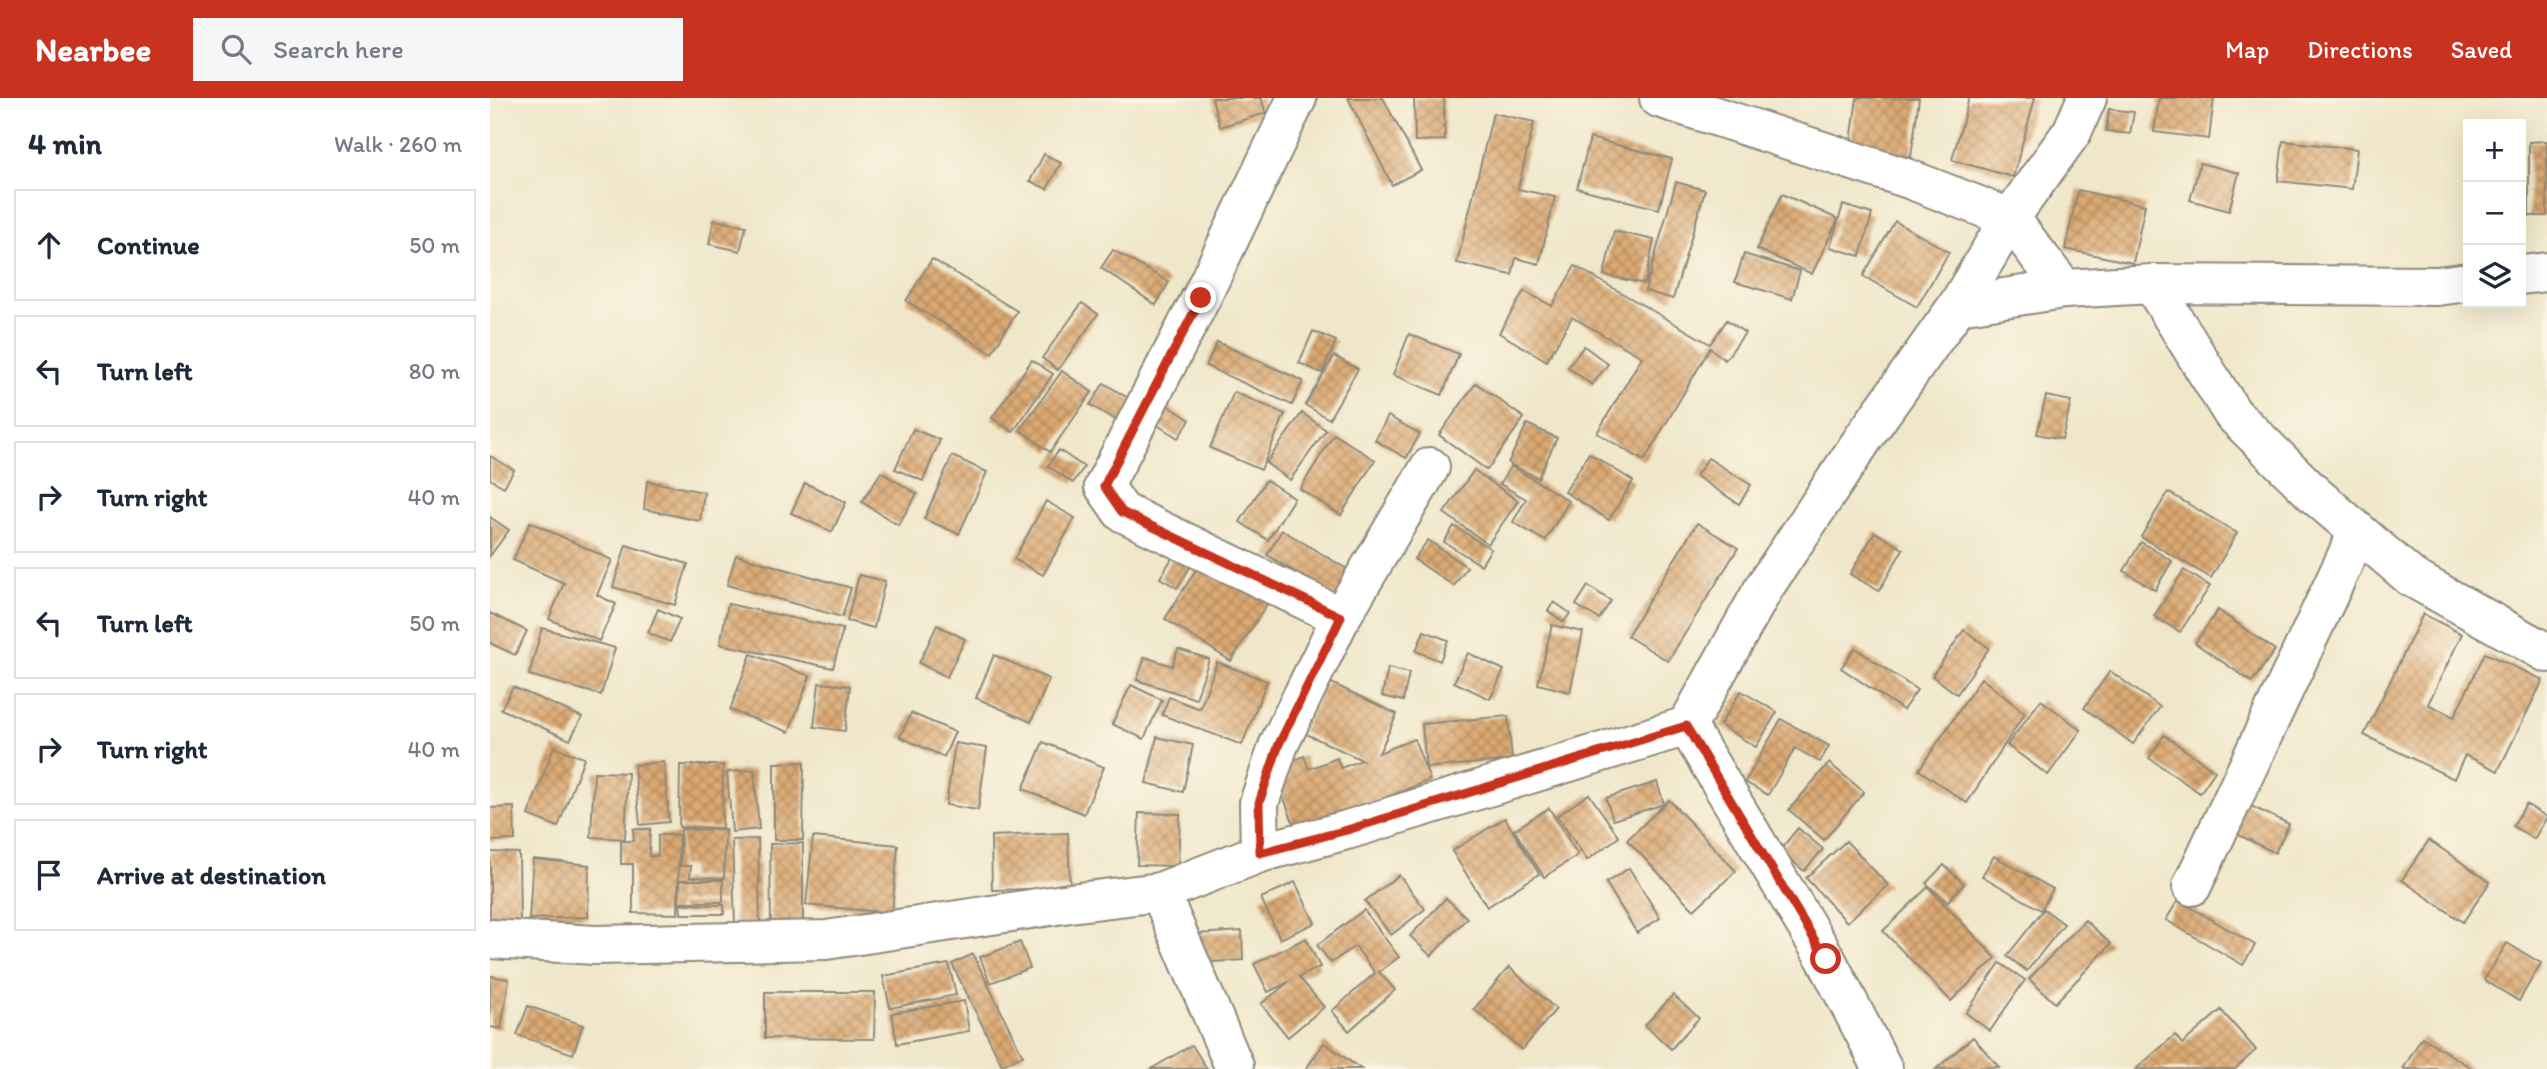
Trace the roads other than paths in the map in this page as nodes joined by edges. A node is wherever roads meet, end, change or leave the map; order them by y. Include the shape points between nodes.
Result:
1 (1297, 98) edge
2 (1659, 98) edge
3 (2087, 98) edge
4 (2010, 218) junction
5 (2547, 272) edge
6 (2526, 274) edge
7 (2463, 283) edge
8 (2152, 284) junction
9 (2064, 289) junction
10 (1958, 305) junction
11 (1430, 467) dead end
12 (2358, 532) junction
13 (1341, 617) junction
14 (2547, 653) edge
15 (1686, 726) junction
16 (1260, 853) junction
17 (2192, 886) dead end
18 (1160, 892) junction
19 (490, 939) edge
20 (1234, 1066) dead end
21 (1883, 1069) edge

1 - 13 street via 1104,486 1122,512
2 - 4 street via 1909,179
3 - 4 street via 2072,132
4 - 9 street
4 - 10 street
5 - 6 street
7 - 8 street
8 - 9 street
8 - 12 street via 2232,413
9 - 10 street
10 - 15 street via 1765,586
11 - 13 street
12 - 14 street via 2411,577
12 - 17 street
13 - 16 street via 1271,767 1259,803
15 - 16 street
15 - 21 street via 1826,959
16 - 18 street
18 - 19 street via 826,940 595,945
18 - 20 street

